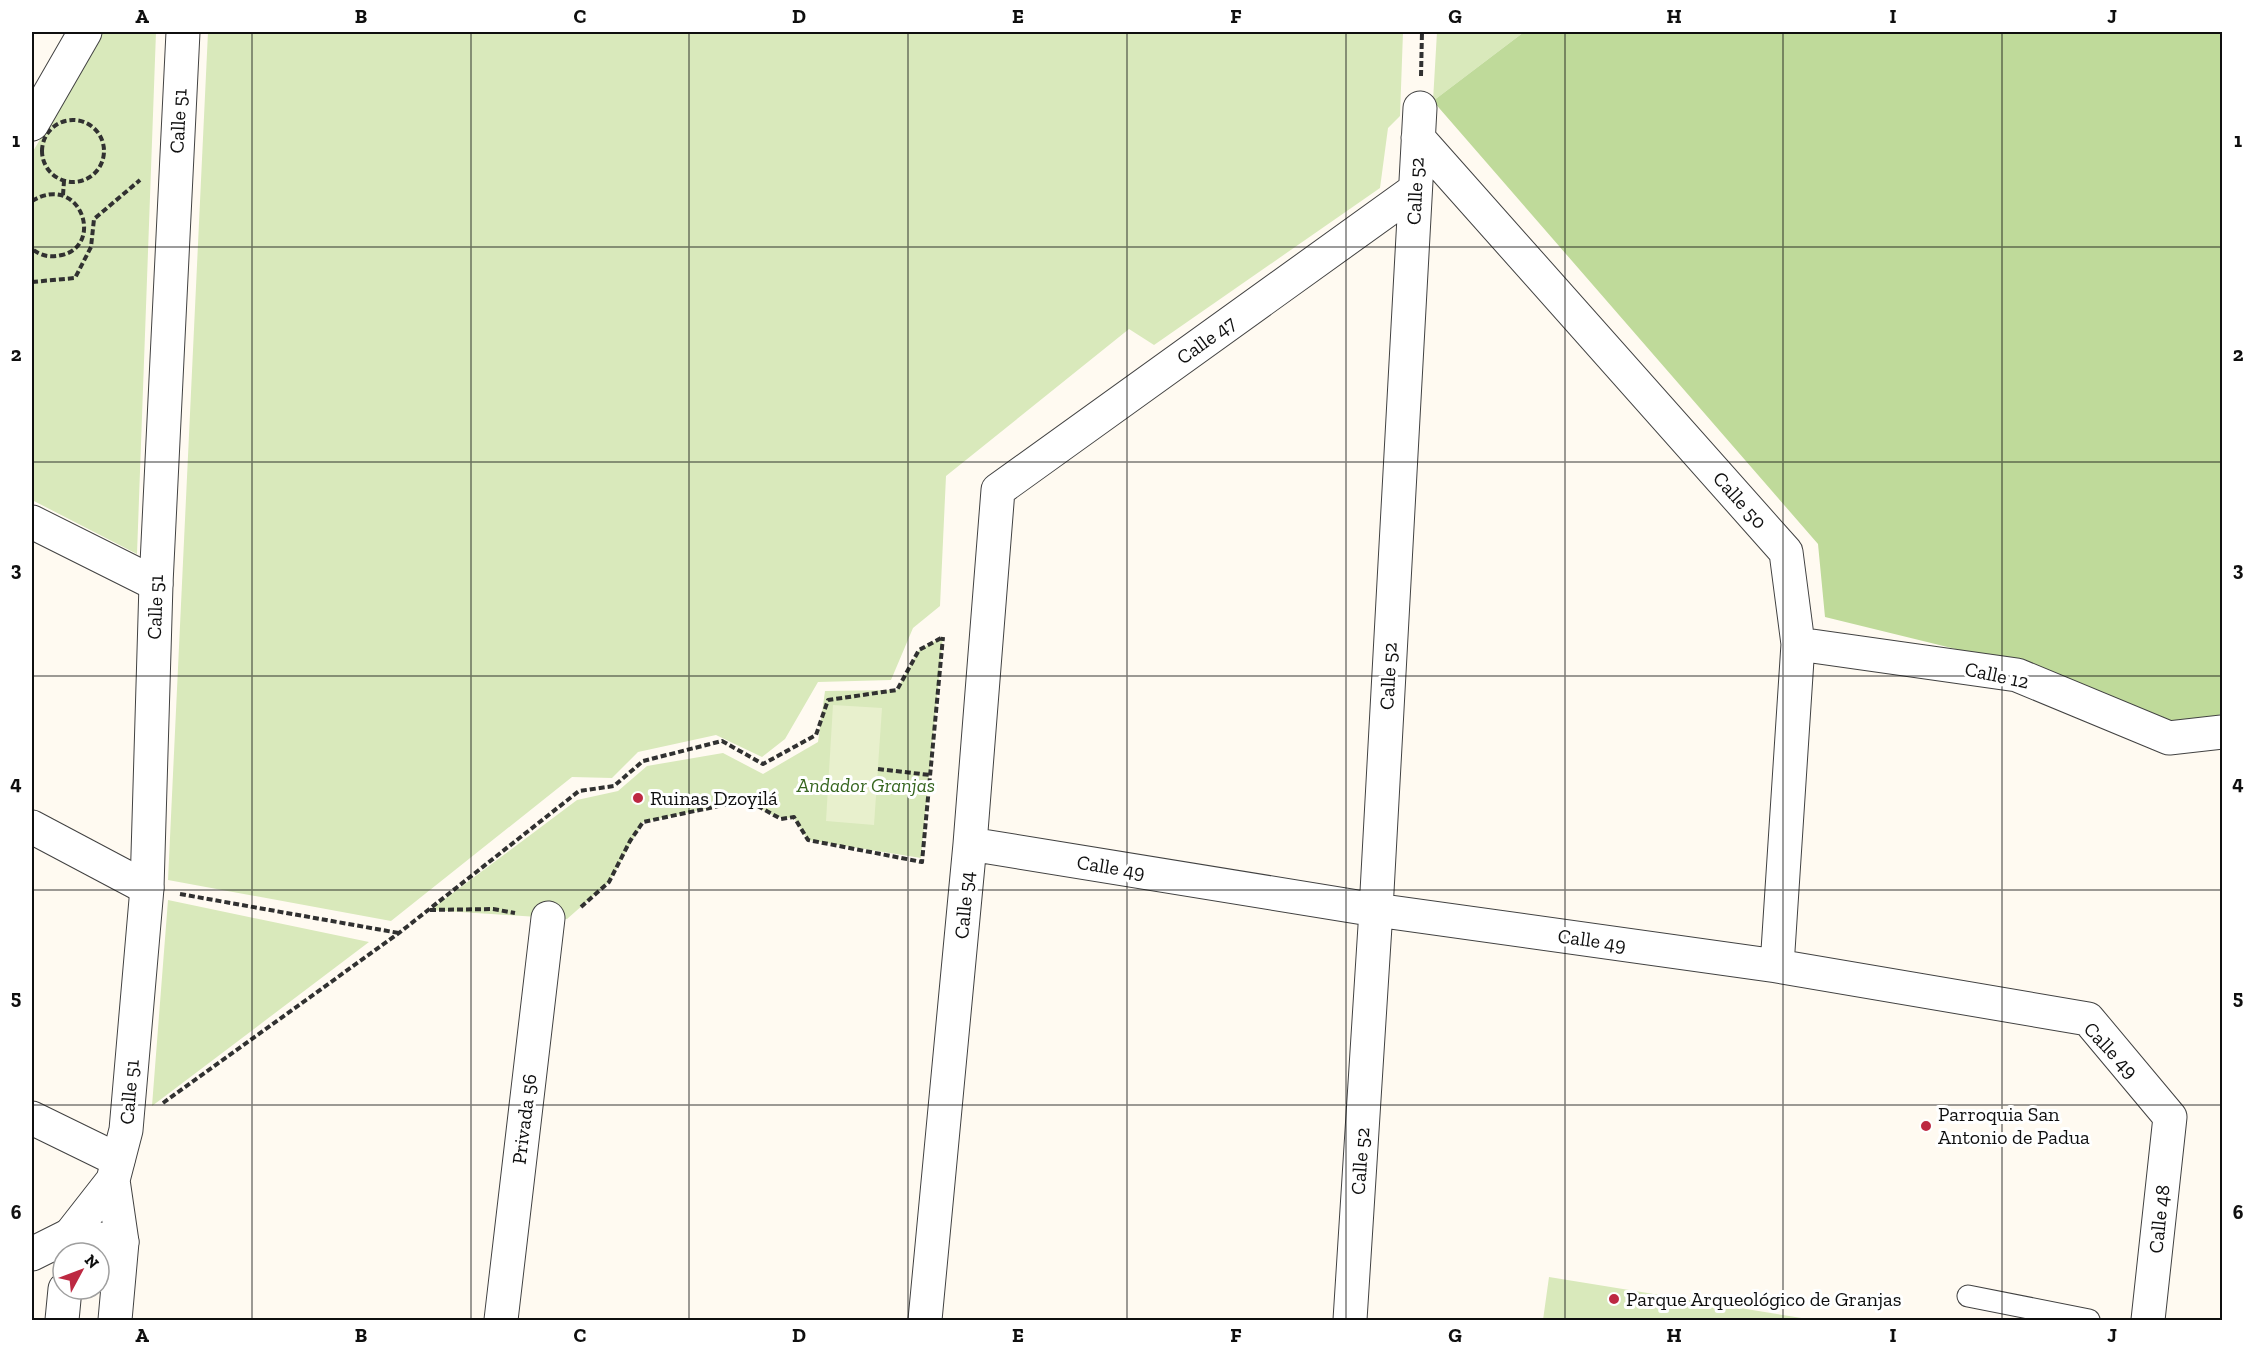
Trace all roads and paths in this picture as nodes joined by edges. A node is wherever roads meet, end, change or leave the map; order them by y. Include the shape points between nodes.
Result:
1 (85, 32) edge
2 (183, 32) edge
3 (1422, 32) edge
4 (1419, 123) junction
5 (32, 124) edge
6 (177, 148) junction
7 (64, 181) junction
8 (1415, 190) junction
9 (63, 195) junction
10 (32, 201) edge
11 (32, 249) edge
12 (32, 282) edge
13 (998, 490) joint
14 (32, 522) edge
15 (156, 584) junction
16 (1798, 644) junction
17 (2223, 732) edge
18 (878, 769) dead end
19 (930, 775) junction
20 (32, 827) edge
21 (970, 844) junction
22 (147, 888) junction
23 (430, 910) junction
24 (1376, 910) junction
25 (548, 918) junction
26 (399, 933) junction
27 (1777, 966) junction
28 (2170, 1117) joint
29 (32, 1118) edge
30 (119, 1156) junction
31 (71, 1241) edge
32 (111, 1242) edge
33 (122, 1242) junction
34 (51, 1249) edge
35 (32, 1254) edge
36 (1968, 1296) dead end
37 (64, 1301) edge
38 (62, 1320) edge
39 (115, 1320) edge
40 (501, 1320) edge
41 (925, 1320) edge
42 (1350, 1320) edge
43 (2089, 1320) edge
44 (2148, 1320) edge

1 - 5 street
2 - 6 street, Calle 51
3 - 4 path
4 - 8 street, Calle 52
4 - 16 street, Calle 50 via 1786,552
6 - 12 path via 94,219 91,247 75,278
6 - 15 street, Calle 51
7 - 7 path via 47,169 43,159 45,138 59,124 80,121 96,131 104,149 103,159 99,168 84,180
7 - 9 path
8 - 13 street, Calle 47
8 - 24 street, Calle 52
9 - 10 path via 41,195
9 - 11 path via 80,209 84,220 81,240 58,257
13 - 21 street, Calle 54
14 - 15 street
15 - 22 street, Calle 51
16 - 17 street, Calle 12 via 2017,675 2169,738
16 - 27 street, Calle 50
18 - 19 path
19 - 23 path via 943,637 919,650 897,690 828,700 816,735 763,764 722,741 643,761 614,786 579,791
19 - 25 path via 922,862 808,840 794,817 781,819 747,800 643,822 609,882 567,919
20 - 22 street
21 - 24 street, Calle 49
21 - 41 street, Calle 54
22 - 26 path
22 - 30 street, Calle 51
23 - 25 path via 492,909
23 - 26 path
24 - 27 street, Calle 49
24 - 42 street, Calle 52
25 - 40 street, Privada 56
26 - 30 path
27 - 28 street, Calle 49 via 2088,1019
28 - 44 street, Calle 48
29 - 30 street
30 - 31 street
30 - 33 street, Calle 51
32 - 33 street
33 - 39 street, Calle 51
34 - 35 street
36 - 43 lane
37 - 38 street

